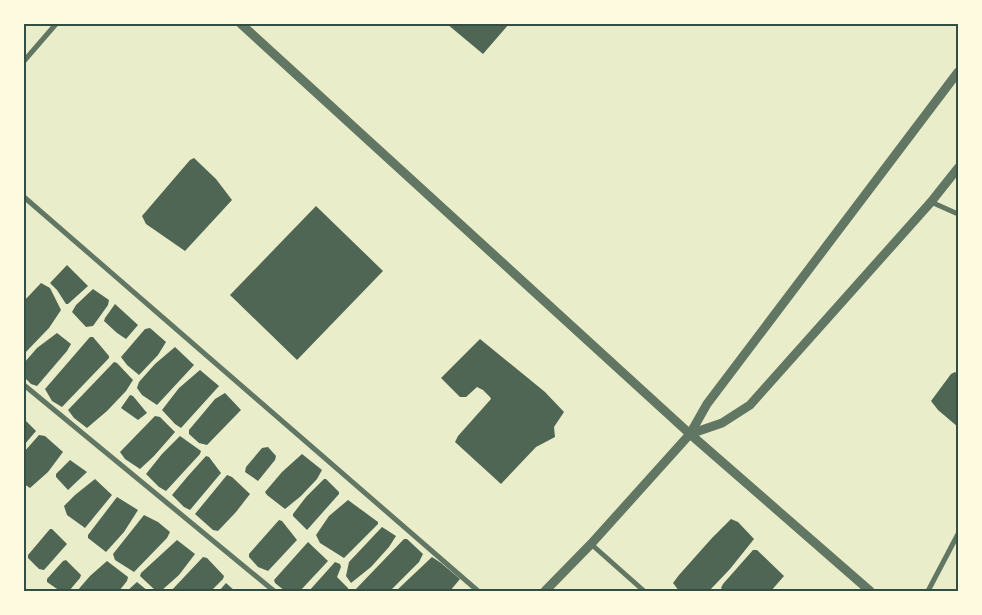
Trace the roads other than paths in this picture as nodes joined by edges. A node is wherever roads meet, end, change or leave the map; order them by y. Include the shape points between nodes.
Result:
1 (56, 24) edge
2 (241, 24) edge
3 (24, 60) edge
4 (958, 72) edge
5 (958, 168) edge
6 (24, 198) edge
7 (931, 202) junction
8 (958, 214) edge
9 (24, 386) edge
10 (690, 434) junction
11 (958, 534) edge
12 (591, 544) junction
13 (274, 591) edge
14 (478, 591) edge
15 (545, 591) edge
16 (644, 591) edge
17 (870, 591) edge
18 (928, 591) edge

1 - 3 street
2 - 10 street
4 - 10 street via 707,404
5 - 7 street
6 - 14 street
7 - 8 street
7 - 10 street via 750,405 722,423
9 - 13 street
10 - 12 street
10 - 17 street
11 - 18 street
12 - 15 street
12 - 16 street

